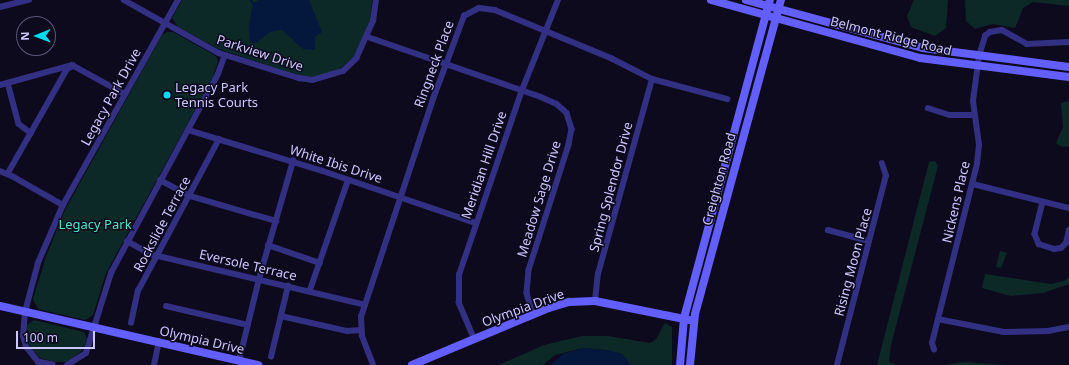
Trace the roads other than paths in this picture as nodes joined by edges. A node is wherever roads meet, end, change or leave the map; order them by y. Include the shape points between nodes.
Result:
1 (29, 0) edge
2 (124, 0) edge
3 (178, 0) edge
4 (376, 0) edge
5 (558, 0) edge
6 (711, 0) edge
7 (746, 0) edge
8 (781, 0) edge
9 (20, 1) edge
10 (769, 3) edge
11 (0, 7) edge
12 (778, 9) junction
13 (765, 16) junction
14 (775, 19) junction
15 (165, 23) junction
16 (546, 31) junction
17 (368, 36) junction
18 (1069, 42) edge
19 (225, 55) junction
20 (979, 56) junction
21 (445, 64) junction
22 (75, 66) junction
23 (977, 66) junction
24 (1069, 67) edge
25 (1069, 78) edge
26 (652, 79) junction
27 (8, 83) junction
28 (0, 85) edge
29 (522, 90) junction
30 (125, 94) junction
31 (727, 99) dead end
32 (928, 108) dead end
33 (973, 115) junction
34 (188, 130) junction
35 (31, 133) junction
36 (219, 139) junction
37 (293, 161) junction
38 (882, 164) dead end
39 (0, 171) edge
40 (8, 174) junction
41 (160, 180) junction
42 (348, 180) junction
43 (974, 184) junction
44 (190, 196) junction
45 (402, 198) junction
46 (1044, 202) junction
47 (63, 205) junction
48 (1069, 208) edge
49 (276, 222) junction
50 (476, 223) junction
51 (828, 230) dead end
52 (1069, 230) edge
53 (127, 241) junction
54 (869, 241) junction
55 (268, 245) junction
56 (157, 256) junction
57 (320, 262) junction
58 (259, 278) junction
59 (288, 286) junction
60 (310, 290) junction
61 (594, 301) junction
62 (365, 305) junction
63 (0, 306) edge
64 (166, 306) dead end
65 (25, 312) junction
66 (533, 315) junction
67 (281, 316) junction
68 (684, 318) junction
69 (938, 319) junction
70 (693, 321) junction
71 (131, 323) dead end
72 (248, 325) junction
73 (95, 327) junction
74 (1069, 327) edge
75 (361, 330) junction
76 (474, 339) junction
77 (159, 342) junction
78 (934, 350) dead end
79 (271, 357) dead end
80 (239, 361) junction
81 (38, 363) edge
82 (53, 365) edge
83 (68, 365) edge
84 (154, 365) edge
85 (258, 365) edge
86 (373, 365) edge
87 (412, 365) edge
88 (680, 365) edge
89 (690, 365) edge
90 (838, 365) edge

1 - 9 street
2 - 15 street, Parkview Drive
3 - 15 street, Legacy Park Drive
4 - 17 street, Parkview Drive
5 - 16 street, Meridian Hill Drive
6 - 13 street, Belmont Ridge Road
7 - 10 street, Belmont Ridge Road
8 - 12 street, Creighton Road
9 - 11 street
10 - 12 street, Belmont Ridge Road
10 - 13 street, Creighton Road
12 - 14 street, Creighton Road
12 - 20 street, Belmont Ridge Road via 923,48
13 - 14 street, Belmont Ridge Road
13 - 68 street, Creighton Road
14 - 23 street, Belmont Ridge Road via 920,58
14 - 70 street, Creighton Road
15 - 19 street, Parkview Drive
15 - 30 street, Legacy Park Drive
16 - 21 street, Ringneck Place via 495,10 479,8 464,16
16 - 26 street, Ringneck Place via 611,58
16 - 29 street, Meridian Hill Drive
17 - 19 street, Parkview Drive via 360,54 351,65 320,80 300,78
17 - 21 street, Meadow Sage Drive
18 - 20 street, Nickens Place via 1027,44 1002,30 996,30 985,36
19 - 34 street via 218,74
20 - 23 street, Nickens Place
20 - 24 street, Belmont Ridge Road
21 - 29 street, Meadow Sage Drive
21 - 45 street, Ringneck Place
22 - 27 street via 69,64
22 - 30 street
22 - 35 street via 67,69
23 - 25 street, Belmont Ridge Road
23 - 33 street, Nickens Place
26 - 31 street, Ringneck Place
26 - 61 street, Spring Splendor Drive via 598,274
27 - 28 street
27 - 35 street via 19,124
29 - 50 street, Meridian Hill Drive
29 - 66 street, Meadow Sage Drive via 562,108 572,129 557,187 529,270 527,293
30 - 47 street, Legacy Park Drive
32 - 33 street via 950,115
33 - 43 street, Nickens Place via 979,145
34 - 36 street, White Ibis Drive
34 - 41 street
35 - 40 street
36 - 37 street, White Ibis Drive
36 - 44 street, Rockslide Terrace
37 - 42 street, White Ibis Drive
37 - 49 street
38 - 54 street, Rising Moon Place via 886,176
39 - 40 street
40 - 47 street
41 - 44 street
41 - 53 street
42 - 45 street, White Ibis Drive
42 - 57 street
43 - 46 street
43 - 69 street, Nickens Place
44 - 49 street
44 - 56 street, Rockslide Terrace
45 - 50 street, White Ibis Drive
45 - 62 street, Ringneck Place
46 - 48 street
46 - 52 street via 1035,234 1039,244 1054,249 1061,248 1066,243
47 - 65 street, Legacy Park Drive via 38,263
49 - 55 street
50 - 76 street, Meridian Hill Drive via 462,264 458,285 460,303
51 - 54 street
53 - 56 street, Eversole Terrace
53 - 73 street via 104,289
54 - 90 street, Rising Moon Place
55 - 57 street
55 - 58 street
56 - 58 street, Eversole Terrace
56 - 71 street, Rockslide Terrace via 138,291
57 - 60 street
58 - 59 street, Eversole Terrace
58 - 72 street
59 - 60 street, Eversole Terrace
59 - 67 street
60 - 62 street, Eversole Terrace
61 - 66 street, Olympia Drive via 559,305
61 - 68 street, Olympia Drive
62 - 75 street, Ringneck Place
63 - 65 street, Olympia Drive
64 - 72 street
65 - 73 street, Olympia Drive
65 - 81 street, Legacy Park Drive via 22,329 24,341
66 - 76 street, Olympia Drive
67 - 75 street via 347,331
67 - 79 street
68 - 70 street, Olympia Drive
68 - 88 street, Creighton Road
69 - 74 street via 1004,332 1040,332
69 - 78 street, Nickens Place via 932,343
70 - 89 street, Creighton Road
72 - 80 street
73 - 77 street, Olympia Drive
73 - 83 street via 86,353
75 - 86 street, Ringneck Place
76 - 87 street, Olympia Drive
77 - 80 street, Olympia Drive
77 - 84 street
80 - 85 street, Olympia Drive
81 - 82 street

